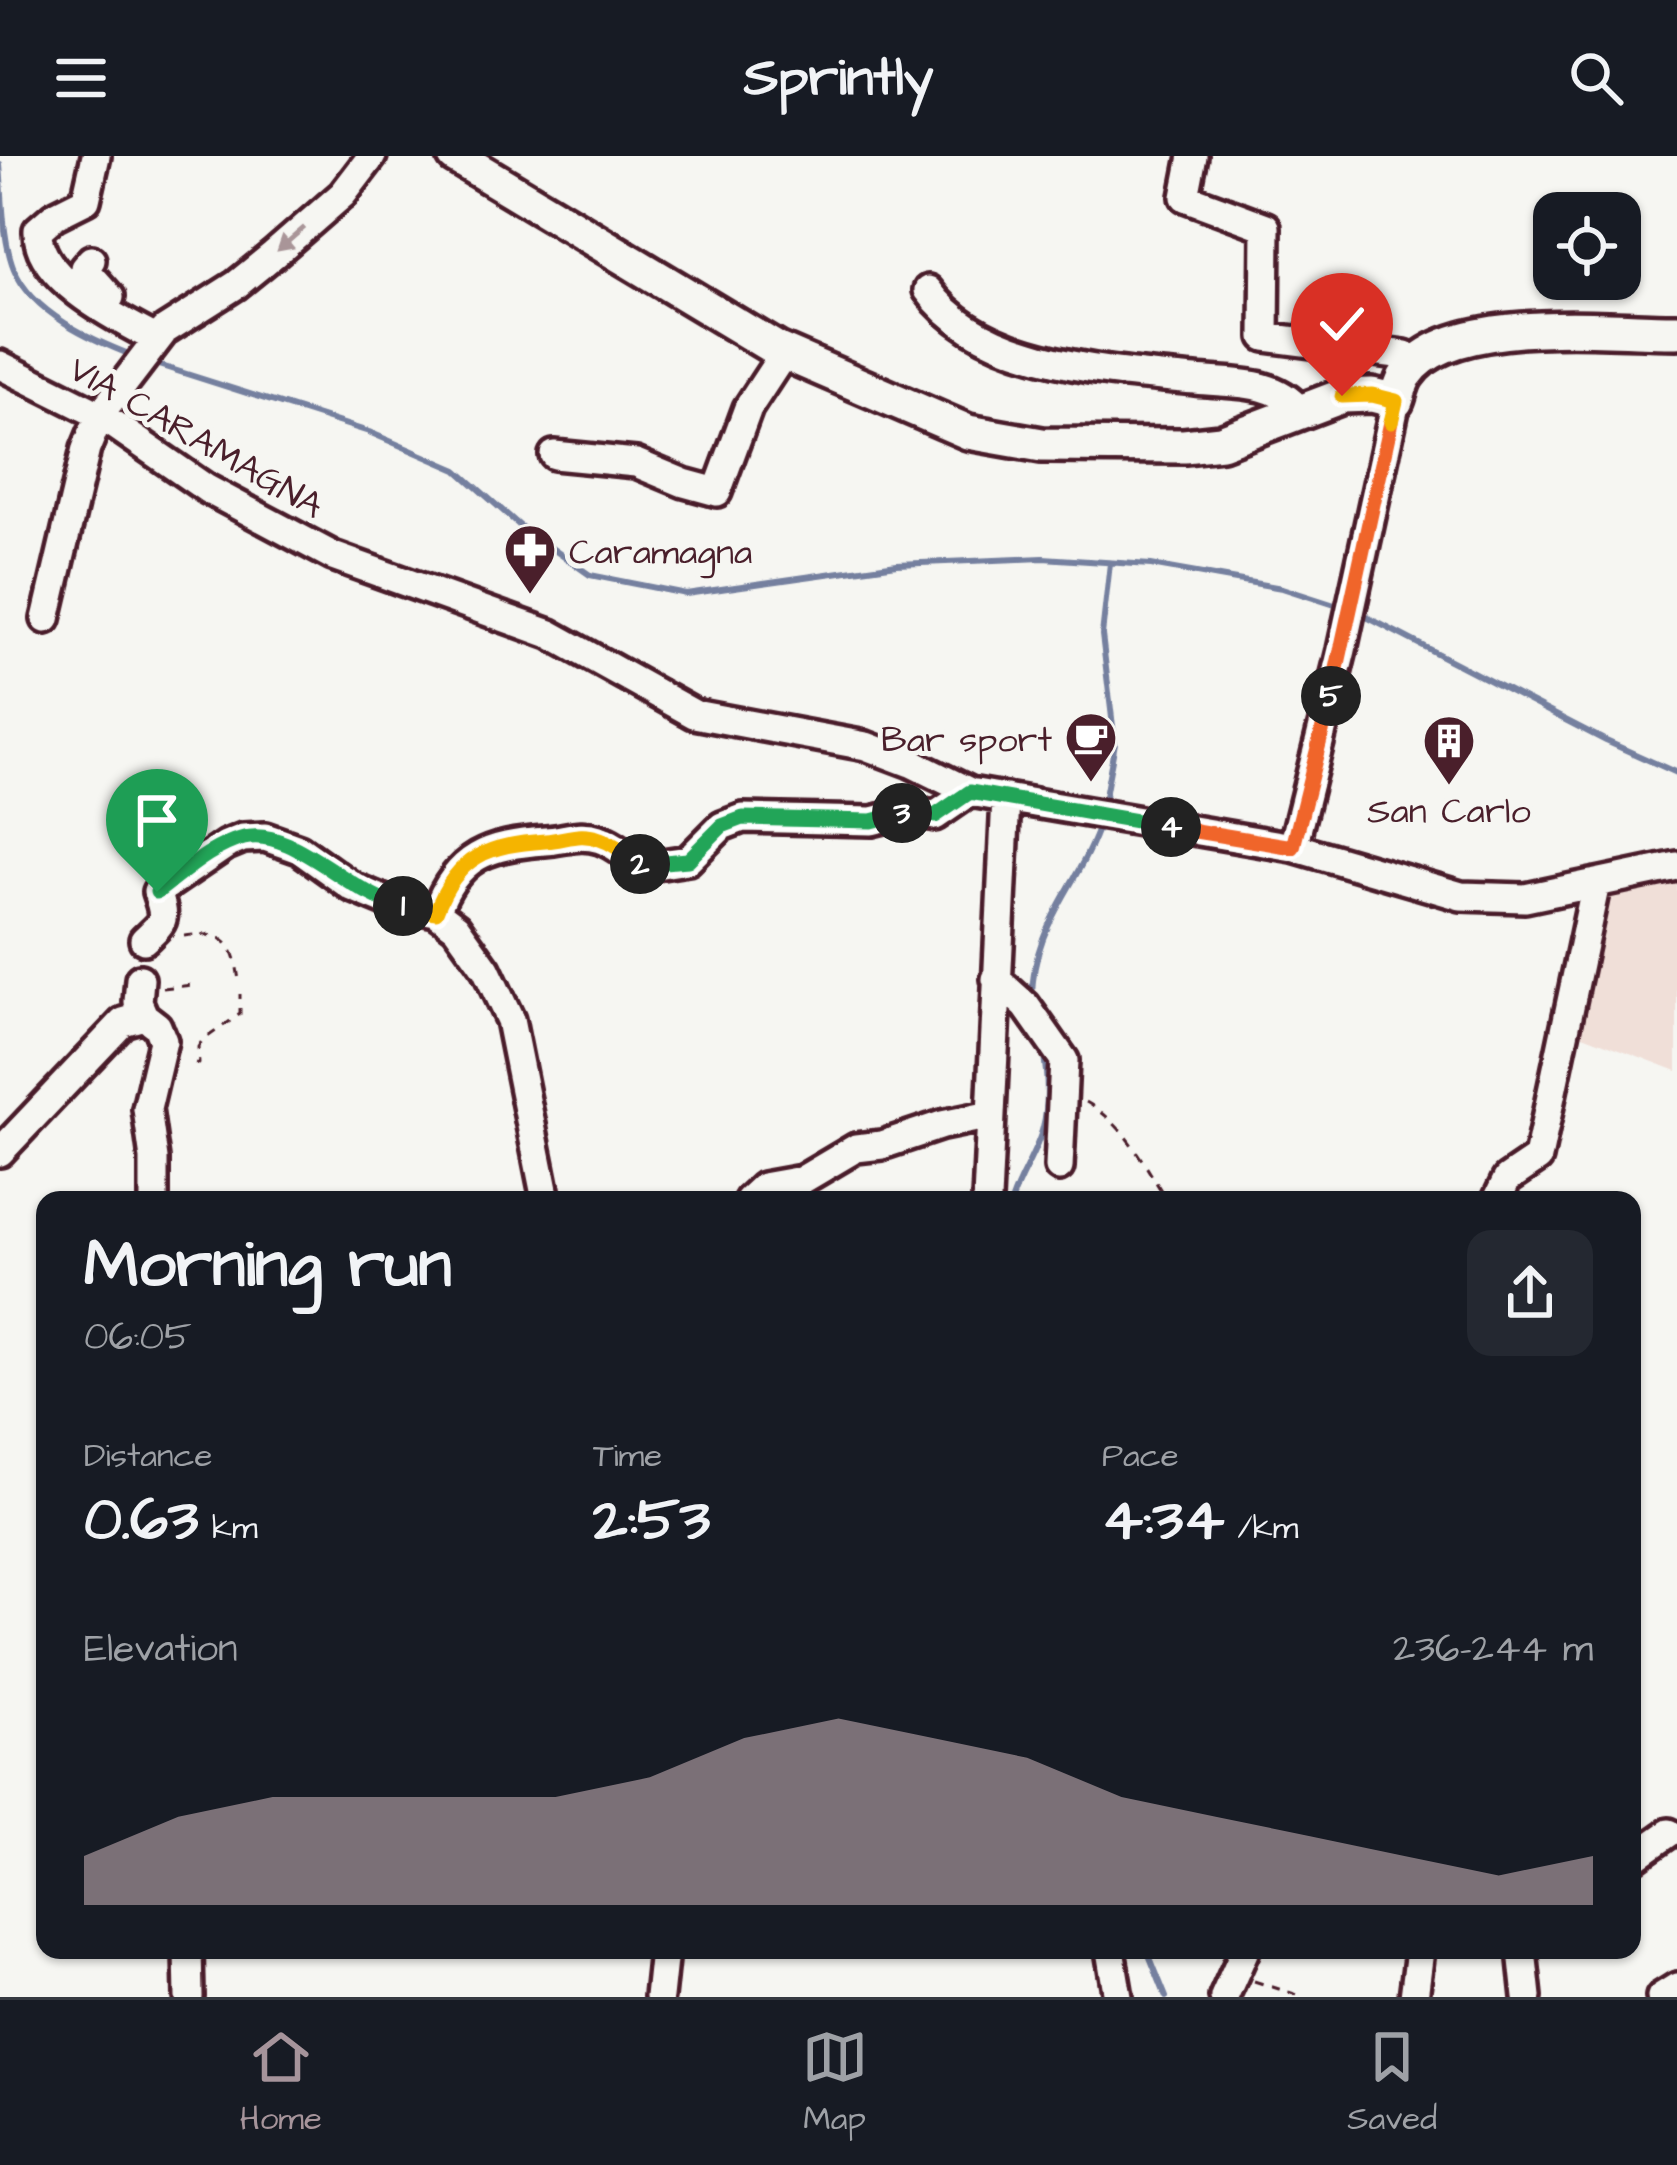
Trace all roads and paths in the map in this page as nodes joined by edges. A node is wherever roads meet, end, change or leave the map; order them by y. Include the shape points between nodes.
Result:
1 (96, 156) edge
2 (372, 156) edge
3 (455, 156) edge
4 (1193, 156) edge
5 (91, 260) dead end
6 (928, 290) dead end
7 (1677, 331) edge
8 (161, 335) junction
9 (784, 353) junction
10 (1418, 363) junction
11 (0, 365) edge
12 (1396, 401) junction
13 (1299, 410) junction
14 (100, 415) junction
15 (554, 455) dead end
16 (46, 619) dead end
17 (970, 792) junction
18 (1006, 798) junction
19 (1293, 847) junction
20 (1677, 866) edge
21 (1596, 883) junction
22 (436, 912) junction
23 (184, 936) dead end
24 (142, 971) junction
25 (996, 979) junction
26 (231, 980) dead end
27 (192, 985) dead end
28 (240, 994) dead end
29 (195, 1064) dead end
30 (1064, 1089) junction
31 (991, 1115) junction
32 (0, 1152) edge
33 (1059, 1167) dead end
34 (153, 1191) edge
35 (544, 1191) edge
36 (759, 1191) edge
37 (987, 1191) edge
38 (1161, 1191) edge
39 (1501, 1191) edge
40 (1669, 1832) dead end
41 (1641, 1852) edge
42 (188, 1959) edge
43 (663, 1959) edge
44 (1112, 1959) edge
45 (1419, 1959) edge
46 (1524, 1959) edge
47 (1234, 1974) edge
48 (1677, 1987) edge
49 (189, 1997) edge
50 (658, 1997) edge
51 (1118, 1997) edge
52 (1304, 1997) edge
53 (1414, 1997) edge
54 (1527, 1997) edge
55 (1661, 1997) edge

1 - 8 street via 86,200 54,216 37,236 44,256 61,280
2 -> 8 street via 343,194 273,255
3 - 9 main road
4 - 10 street via 1185,196 1266,227 1265,337
5 - 8 street via 84,268 109,296
6 - 13 street via 953,319 1034,356 1271,387
7 - 10 main road via 1503,331 1464,337
8 - 14 street
9 - 13 main road via 941,424 1042,446 1221,442
9 - 15 street via 748,408 718,492 636,463
10 - 12 main road
11 - 14 street, VIA CARAMAGNA
12 - 13 main road via 1342,396
12 - 19 street
14 - 16 street
14 - 17 street, VIA CARAMAGNA via 207,489 333,556 550,634 675,706 866,746
17 - 18 street, VIA CARAMAGNA
17 - 22 street via 932,817 913,811 872,821 743,818 722,826 694,856 649,866 580,834 514,842 462,868
18 - 19 street, VIA CARAMAGNA
18 - 25 street
19 - 21 street, VIA CARAMAGNA via 1462,896 1525,898
20 - 21 street, VIA CARAMAGNA
21 - 39 street via 1538,1158
22 - 24 street via 352,886 287,842 243,838 157,892 164,912
22 - 35 street via 472,947 510,1020
23 - 26 path via 219,936 235,958 239,978
24 - 27 path
24 - 32 street via 123,1022
24 - 34 street via 163,1042 147,1109
25 - 30 street via 1064,1060
25 - 31 street
28 - 29 path via 240,1014 202,1041
30 - 33 street
30 - 38 path via 1104,1112
31 - 36 street via 856,1148 802,1180
31 - 37 street
40 - 41 street
42 - 49 street
43 - 50 street
44 - 51 street
45 - 53 street
46 - 54 street
47 - 52 path
48 - 55 street

